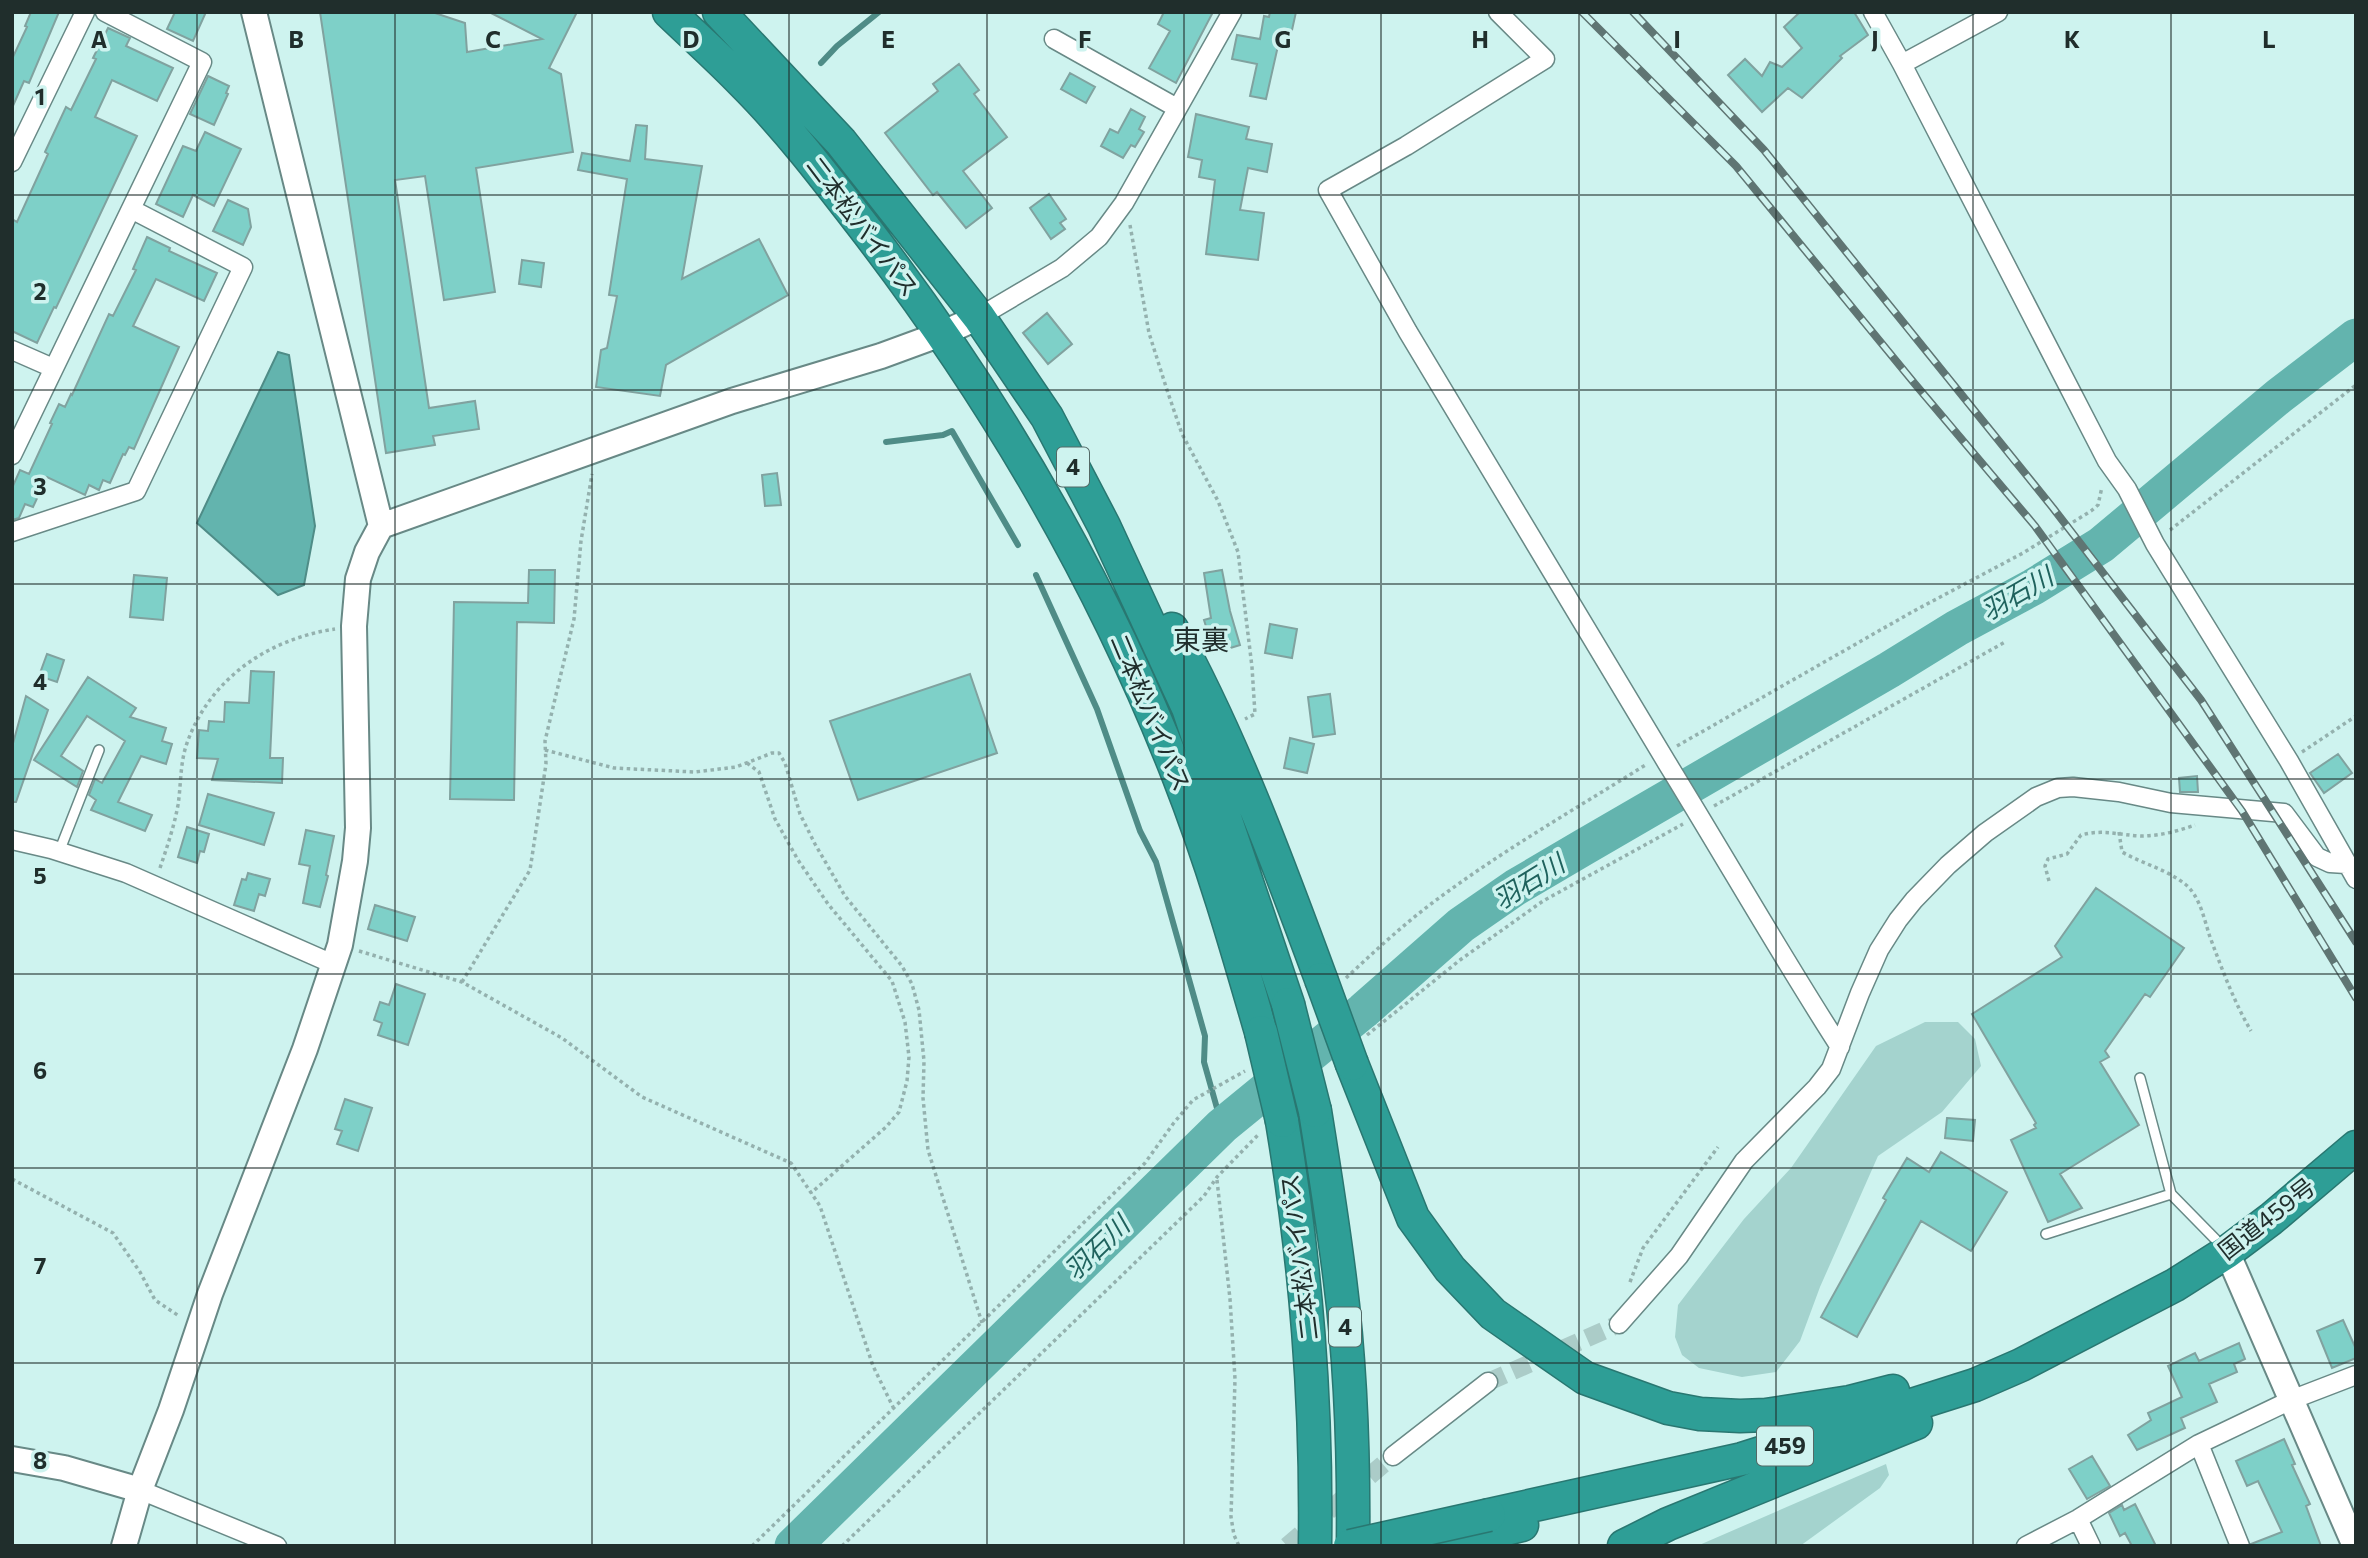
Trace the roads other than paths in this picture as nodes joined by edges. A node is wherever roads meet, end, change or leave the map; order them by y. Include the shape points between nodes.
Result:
1 (85, 12) edge
2 (105, 12) edge
3 (254, 12) edge
4 (669, 12) edge
5 (719, 12) edge
6 (1232, 12) edge
7 (1498, 12) edge
8 (1873, 12) edge
9 (1998, 12) edge
10 (1054, 39) dead end
11 (1902, 64) junction
12 (1177, 108) junction
13 (12, 162) edge
14 (131, 209) junction
15 (979, 317) junction
16 (941, 334) junction
17 (12, 350) edge
18 (53, 368) junction
19 (1047, 417) junction
20 (12, 455) edge
21 (382, 526) junction
22 (12, 532) edge
23 (99, 750) dead end
24 (12, 840) edge
25 (59, 852) junction
26 (2351, 872) edge
27 (337, 954) junction
28 (1840, 1047) junction
29 (2140, 1078) dead end
30 (2356, 1147) edge
31 (2171, 1194) junction
32 (2046, 1234) dead end
33 (2227, 1252) junction
34 (2175, 1285) junction
35 (1622, 1321) tunnel mouth
36 (2069, 1340) junction
37 (2356, 1375) edge
38 (1488, 1382) tunnel mouth
39 (1974, 1398) junction
40 (2291, 1401) junction
41 (2199, 1444) junction
42 (1393, 1456) tunnel mouth
43 (12, 1459) edge
44 (141, 1490) junction
45 (2078, 1519) junction
46 (1490, 1524) junction
47 (124, 1546) edge
48 (276, 1546) edge
49 (1315, 1546) edge
50 (1352, 1546) edge
51 (1437, 1546) edge
52 (1624, 1546) edge
53 (2026, 1546) edge
54 (2091, 1546) edge
55 (2240, 1546) edge
56 (2355, 1546) edge

1 - 13 street
2 - 14 street via 202,62
3 - 21 street
4 - 16 highway, 二本松バイパス / 4 via 744,84 824,176
5 - 15 highway, 二本松バイパス / 4 via 841,142
6 - 12 street
7 - 28 street via 1545,59 1328,190 1408,332
8 - 11 street
9 - 11 street
10 - 12 street
11 - 26 street via 2107,461
12 - 15 street via 1124,203 1099,237 1073,260
14 - 18 street
14 - 22 street via 243,267 136,491
15 - 16 street
15 - 19 highway, 二本松バイパス / 4
16 - 21 street via 732,401
16 - 49 highway, 二本松バイパス / 4, bridge via 1039,489 1120,642 1211,864 1261,1032 1273,1125 1297,1216 1315,1418
17 - 18 street
18 - 20 street
19 - 36 highway, bridge via 1088,476 1201,682 1270,841 1321,979 1357,1051 1413,1218 1450,1269 1493,1314 1585,1378 1668,1408 1700,1414 1766,1415 1850,1402 1969,1372 2042,1340
19 - 50 highway, 二本松バイパス / 4, bridge via 1104,526 1188,708 1288,1004 1315,1111 1342,1294 1354,1493
21 - 27 street via 358,579 354,626 358,828
23 - 25 lane
24 - 25 street
25 - 27 street
26 - 28 street via 2317,857 2284,813 2074,786 2058,788 2036,797 1968,847 1906,910 1879,950
27 - 44 street
28 - 35 street via 1817,1087 1744,1161 1679,1256
29 - 31 lane
30 - 33 highway, 国道459号 / 459
31 - 32 lane
31 - 33 lane
33 - 34 highway, 国道459号 / 459
33 - 40 street
34 - 36 highway, 459
34 - 39 highway, 459 via 2131,1318
36 - 46 highway, 459 via 1975,1385 1742,1459
37 - 40 street
38 - 42 street
39 - 46 highway via 1935,1406 1734,1476
39 - 52 highway, 459
40 - 41 street
40 - 56 street
41 - 45 street
41 - 55 street
43 - 44 street
44 - 47 street
44 - 48 street
45 - 53 street
45 - 54 street
46 - 50 highway, 459, bridge
46 - 51 highway

